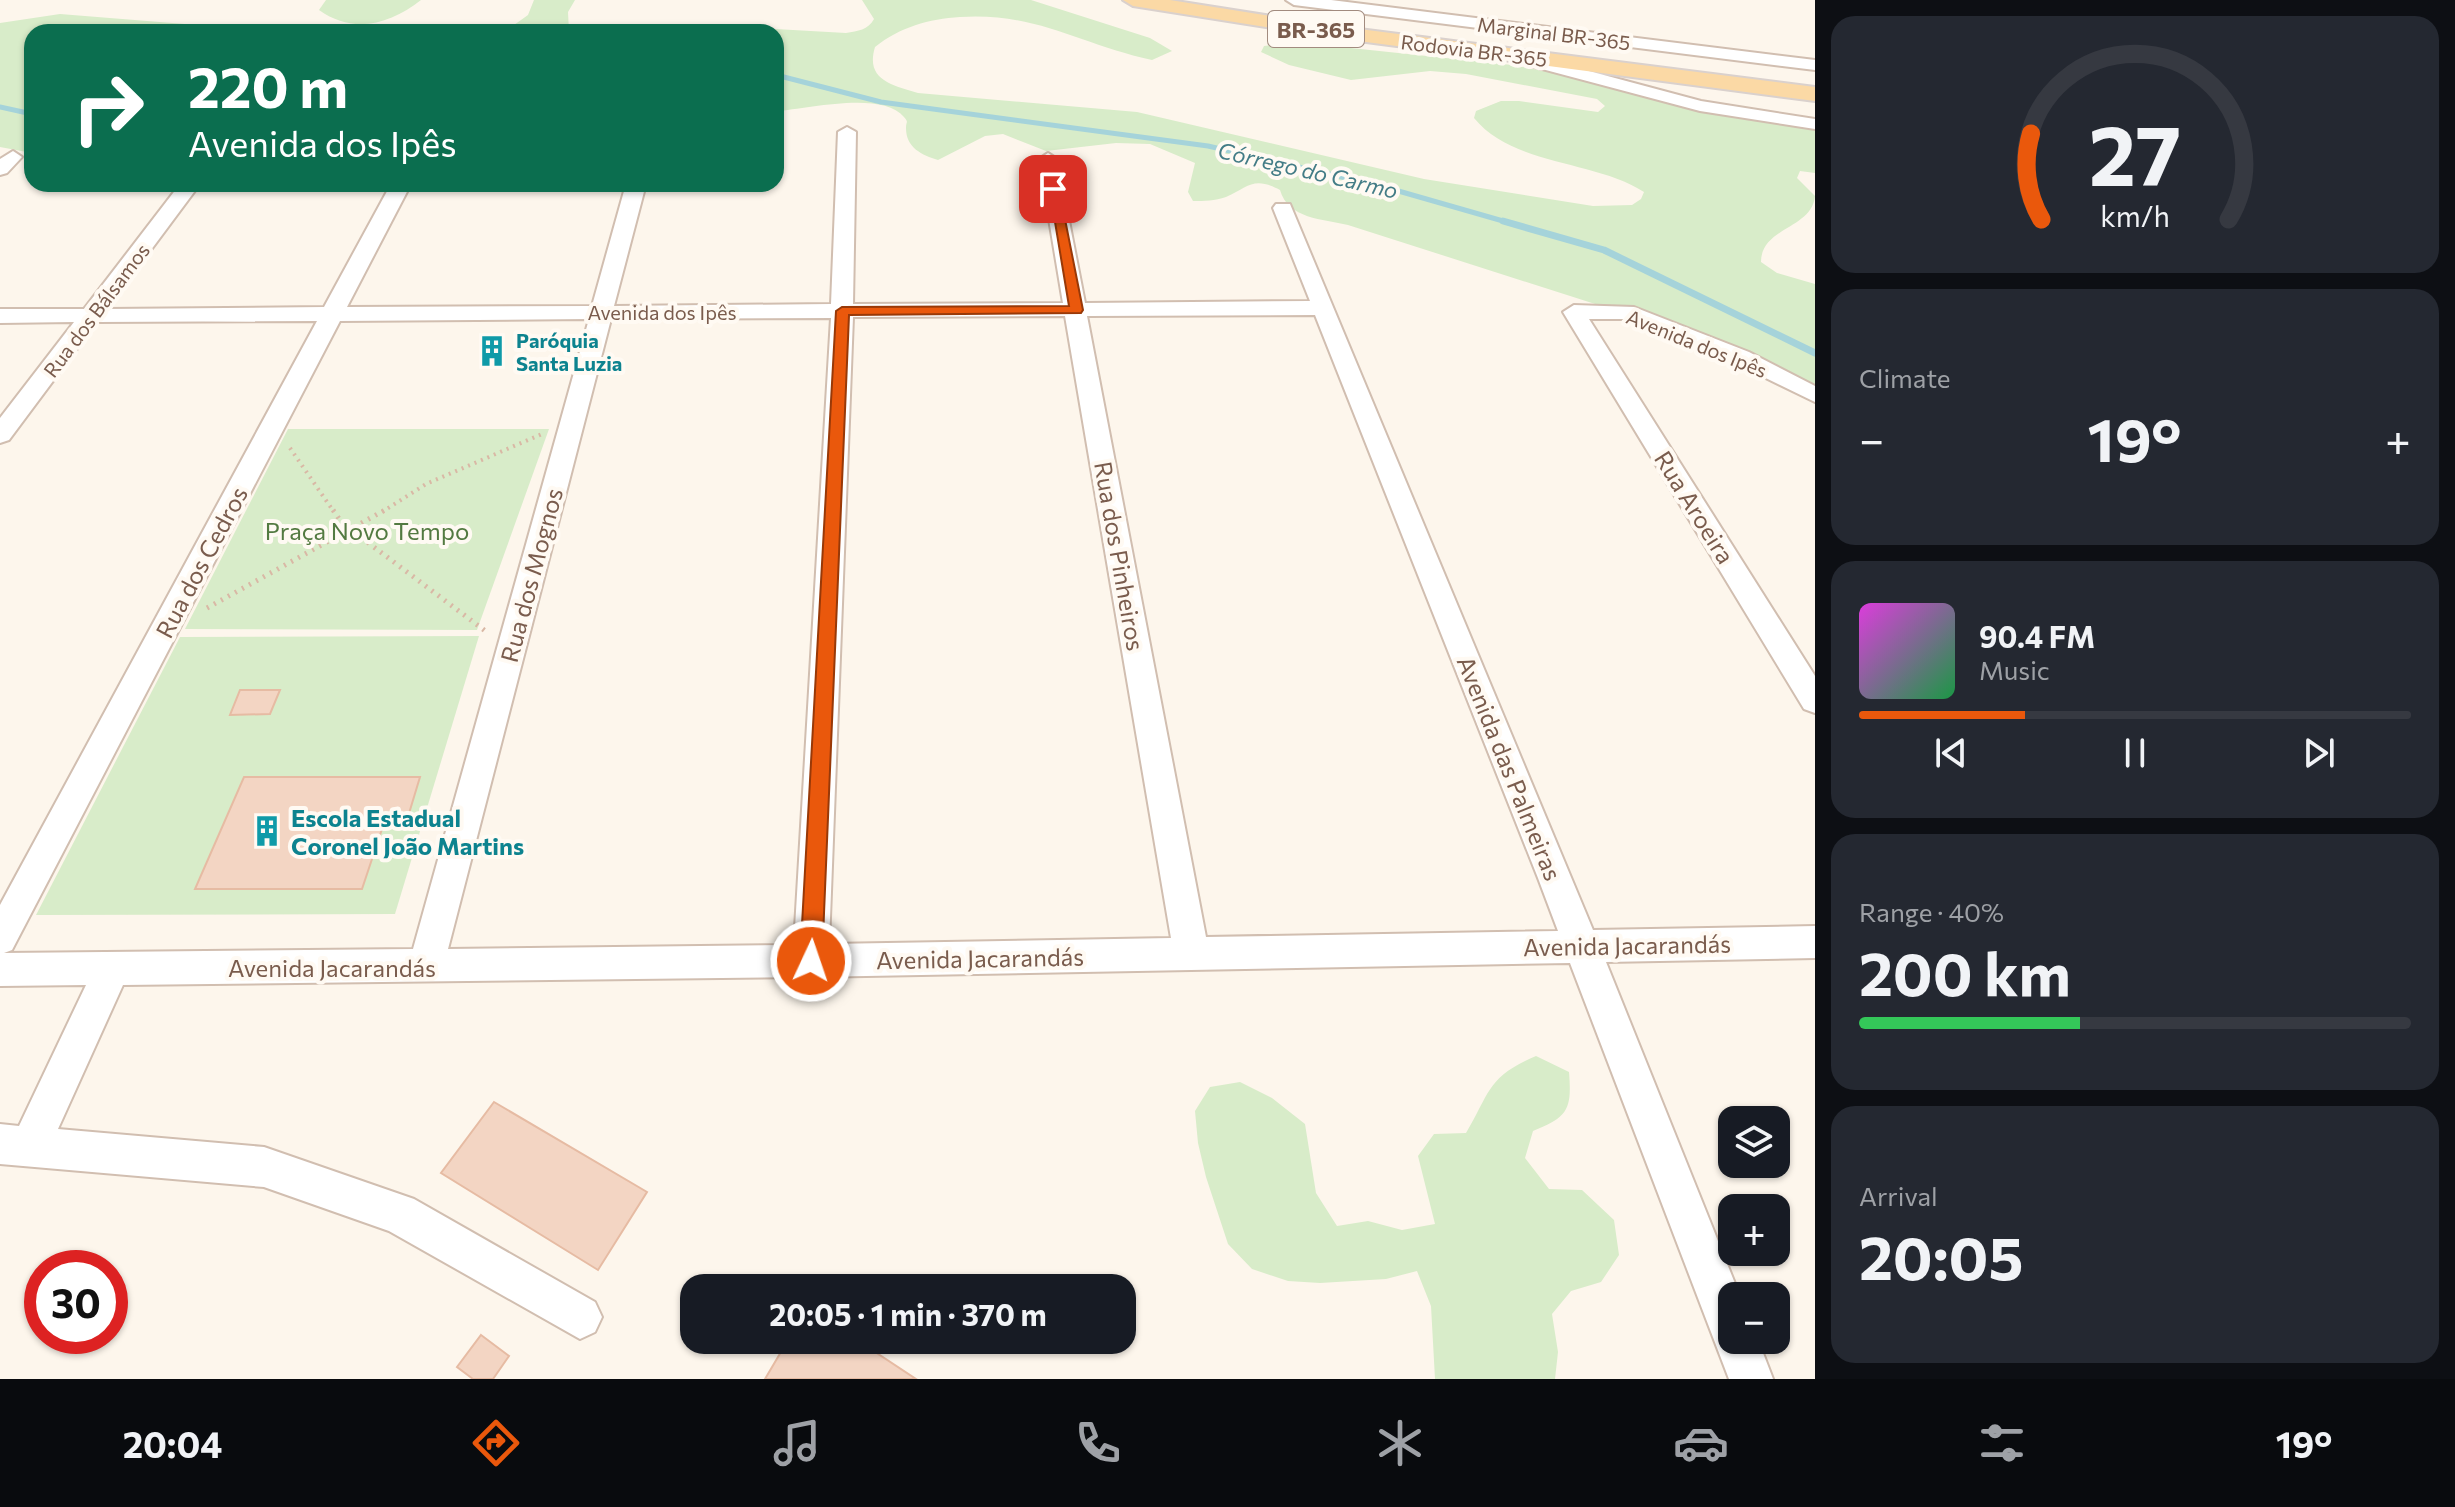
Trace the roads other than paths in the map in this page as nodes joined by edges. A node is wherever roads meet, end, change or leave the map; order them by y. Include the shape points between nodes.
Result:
1 (1133, 0) edge
2 (1294, 0) edge
3 (1500, 53) junction
4 (1815, 65) edge
5 (1815, 94) edge
6 (1815, 124) edge
7 (847, 132) dead end
8 (1048, 159) dead end
9 (184, 192) edge
10 (397, 192) edge
11 (634, 192) edge
12 (1283, 208) dead end
13 (1324, 308) junction
14 (1076, 310) junction
15 (842, 311) junction
16 (1574, 312) joint
17 (601, 313) junction
18 (332, 314) junction
19 (0, 316) edge
20 (92, 316) junction
21 (1815, 395) edge
22 (0, 435) edge
23 (1815, 701) edge
24 (0, 939) edge
25 (1815, 942) edge
26 (1582, 945) junction
27 (1191, 954) junction
28 (811, 961) junction
29 (426, 966) junction
30 (112, 969) junction
31 (0, 970) edge
32 (15, 1146) edge
33 (1718, 1294) edge
34 (580, 1317) dead end
35 (1741, 1354) edge
36 (1751, 1379) edge

1 - 3 main road, Rodovia BR-365 / BR-365
2 - 4 street, Marginal BR-365
3 - 5 main road, Rodovia BR-365 / BR-365
3 - 6 street, Marginal BR-365 via 1700,106
7 - 15 street
8 - 14 street, Rua dos Pinheiros
9 - 20 street, Rua dos Bálsamos
10 - 18 street, Rua dos Cedros
11 - 17 street, Rua dos Mognos
12 - 13 street, Avenida das Palmeiras
13 - 14 street, Avenida dos Ipês
13 - 26 street, Avenida das Palmeiras
14 - 15 street, Avenida dos Ipês
14 - 27 street, Rua dos Pinheiros
15 - 17 street, Avenida dos Ipês
15 - 28 street
16 - 21 street, Avenida dos Ipês via 1626,312 1741,357
16 - 23 street, Rua Aroeira
17 - 18 street, Avenida dos Ipês
17 - 29 street, Rua dos Mognos
18 - 20 street, Avenida dos Ipês
18 - 24 street, Rua dos Cedros
19 - 20 street, Avenida dos Ipês
20 - 22 street, Rua dos Bálsamos
25 - 26 street, Avenida Jacarandás
26 - 27 street, Avenida Jacarandás
26 - 33 street, Avenida das Palmeiras
27 - 28 street, Avenida Jacarandás
28 - 29 street, Avenida Jacarandás
29 - 30 street, Avenida Jacarandás
30 - 31 street, Avenida Jacarandás
30 - 32 street
32 - 34 street via 264,1167 399,1214
35 - 36 street

